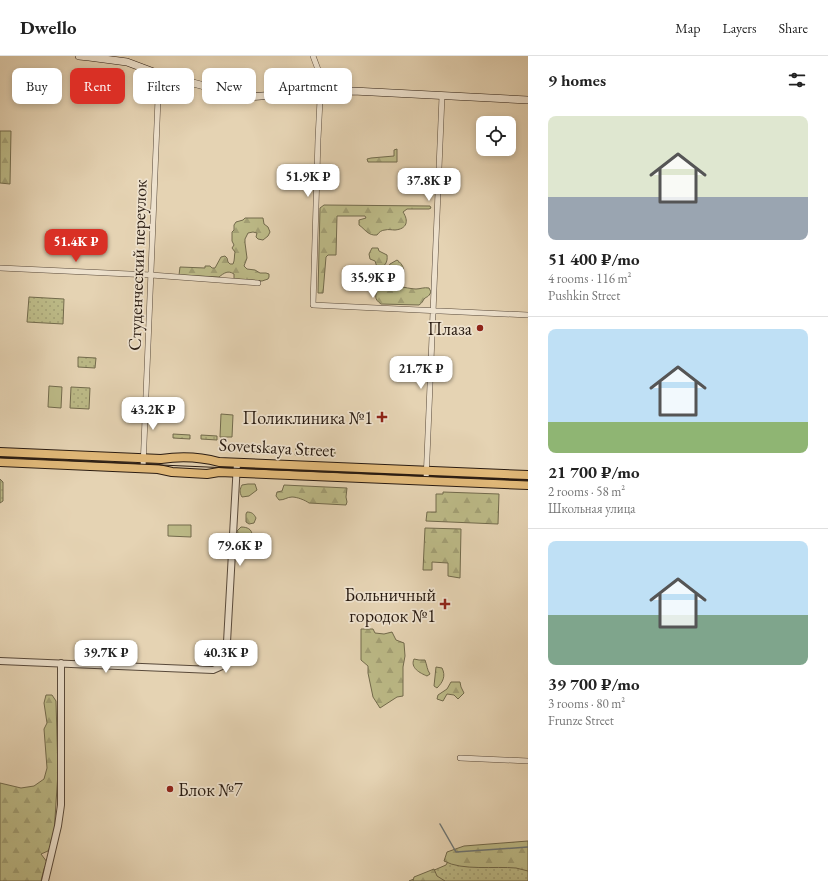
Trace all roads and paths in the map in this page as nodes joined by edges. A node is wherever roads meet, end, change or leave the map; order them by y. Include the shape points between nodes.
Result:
1 (79, 56) edge
2 (313, 56) edge
3 (143, 68) edge
4 (318, 68) edge
5 (194, 83) edge
6 (352, 91) edge
7 (264, 96) edge
8 (442, 96) junction
9 (528, 100) edge
10 (158, 104) edge
11 (320, 104) edge
12 (0, 268) edge
13 (151, 275) junction
14 (258, 283) dead end
15 (433, 310) junction
16 (528, 315) edge
17 (0, 452) edge
18 (144, 458) junction
19 (0, 462) edge
20 (237, 463) junction
21 (143, 468) junction
22 (426, 470) junction
23 (236, 473) junction
24 (528, 474) edge
25 (426, 481) junction
26 (528, 485) edge
27 (0, 661) edge
28 (61, 663) junction
29 (460, 758) dead end
30 (528, 761) edge
31 (45, 881) edge

1 - 3 main road via 127,62
2 - 4 street
5 - 7 main road via 246,97
6 - 8 main road
8 - 9 main road
8 - 15 street
10 - 13 street, Студенческий переулок
11 - 15 street via 313,304
12 - 13 street
13 - 14 street
13 - 18 street, Студенческий переулок
15 - 16 street
15 - 22 street
17 - 18 main road, Sovetskaya Street
18 - 20 main road, Sovetskaya Street via 207,458
18 - 21 street, Студенческий переулок
19 - 21 main road, Sovetskaya Street
20 - 22 main road, Sovetskaya Street
20 - 23 street
21 - 23 main road, Sovetskaya Street via 179,473
22 - 24 main road, Sovetskaya Street
22 - 25 street
23 - 25 main road, Sovetskaya Street
23 - 28 street via 226,660 222,666 212,670
25 - 26 main road, Sovetskaya Street
27 - 28 street
28 - 31 street via 61,805
29 - 30 street

